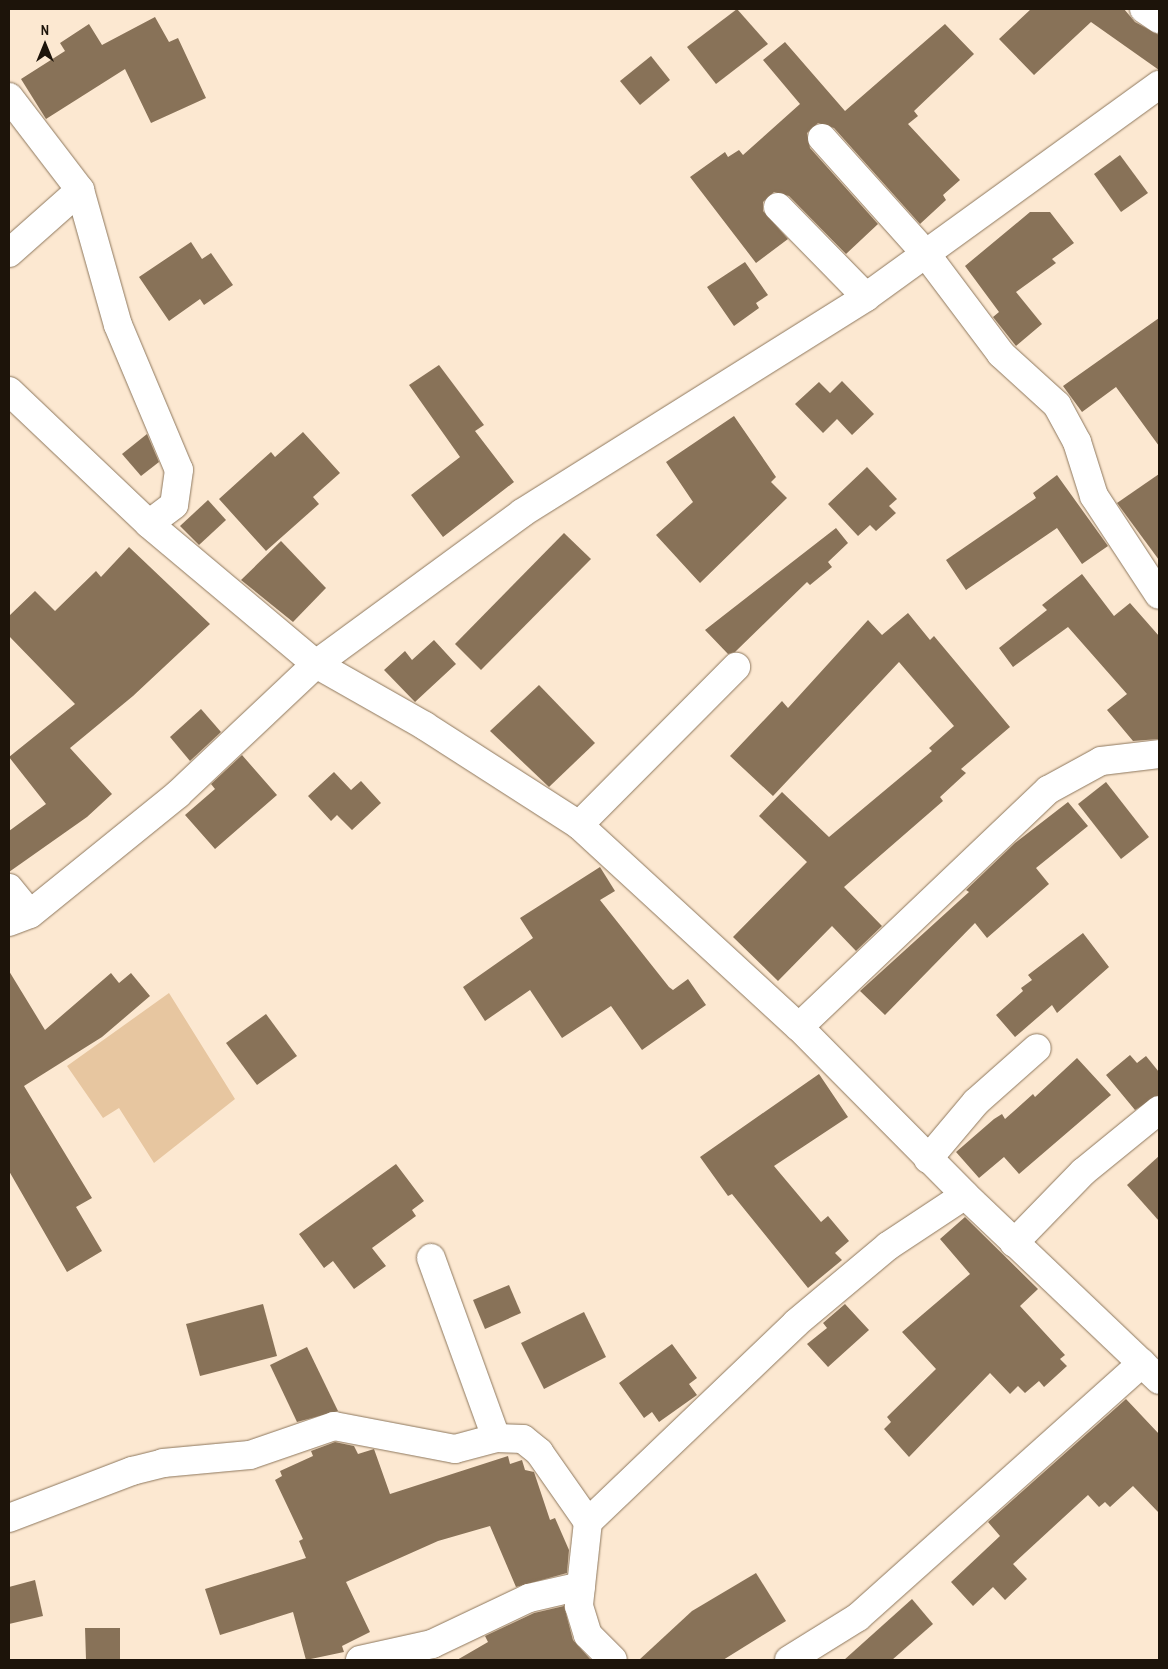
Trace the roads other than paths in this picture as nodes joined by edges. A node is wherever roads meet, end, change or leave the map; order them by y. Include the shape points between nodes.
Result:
1 (1144, 9) edge
2 (1159, 19) edge
3 (1159, 85) edge
4 (9, 97) edge
5 (822, 138) dead end
6 (80, 190) junction
7 (778, 207) dead end
8 (9, 254) edge
9 (926, 254) junction
10 (866, 297) junction
11 (9, 391) edge
12 (149, 524) junction
13 (1156, 584) edge
14 (316, 664) junction
15 (736, 667) dead end
16 (1159, 754) edge
17 (579, 825) junction
18 (9, 888) edge
19 (19, 918) edge
20 (799, 1027) junction
21 (1038, 1048) dead end
22 (1159, 1110) edge
23 (928, 1160) junction
24 (965, 1195) junction
25 (1014, 1243) junction
26 (431, 1258) dead end
27 (1151, 1371) edge
28 (496, 1438) junction
29 (9, 1518) edge
30 (588, 1522) junction
31 (581, 1586) junction
32 (360, 1660) edge
33 (613, 1660) edge
34 (789, 1660) edge

1 - 2 street
3 - 9 street
4 - 6 street
5 - 9 street
6 - 8 street
6 - 12 street via 118,325 179,470 174,505
7 - 10 street
9 - 10 street
9 - 13 street via 1001,354 1057,405 1077,442 1094,496
10 - 14 street via 522,513
11 - 12 street
12 - 14 street
14 - 17 street via 425,726
14 - 19 street via 178,794
15 - 17 street
16 - 20 street via 1101,761 1048,790
17 - 20 street
18 - 19 street
20 - 23 street
21 - 23 street via 976,1102
22 - 25 street via 1083,1172
23 - 24 street
24 - 25 street
24 - 30 street via 888,1246 796,1323
25 - 27 street
26 - 28 street
27 - 34 street via 858,1617
28 - 29 street via 455,1449 334,1426 250,1455 163,1463 132,1471
28 - 30 street via 523,1439 539,1452
30 - 31 street
31 - 32 street via 529,1598 432,1644
31 - 33 street via 579,1606 588,1635

